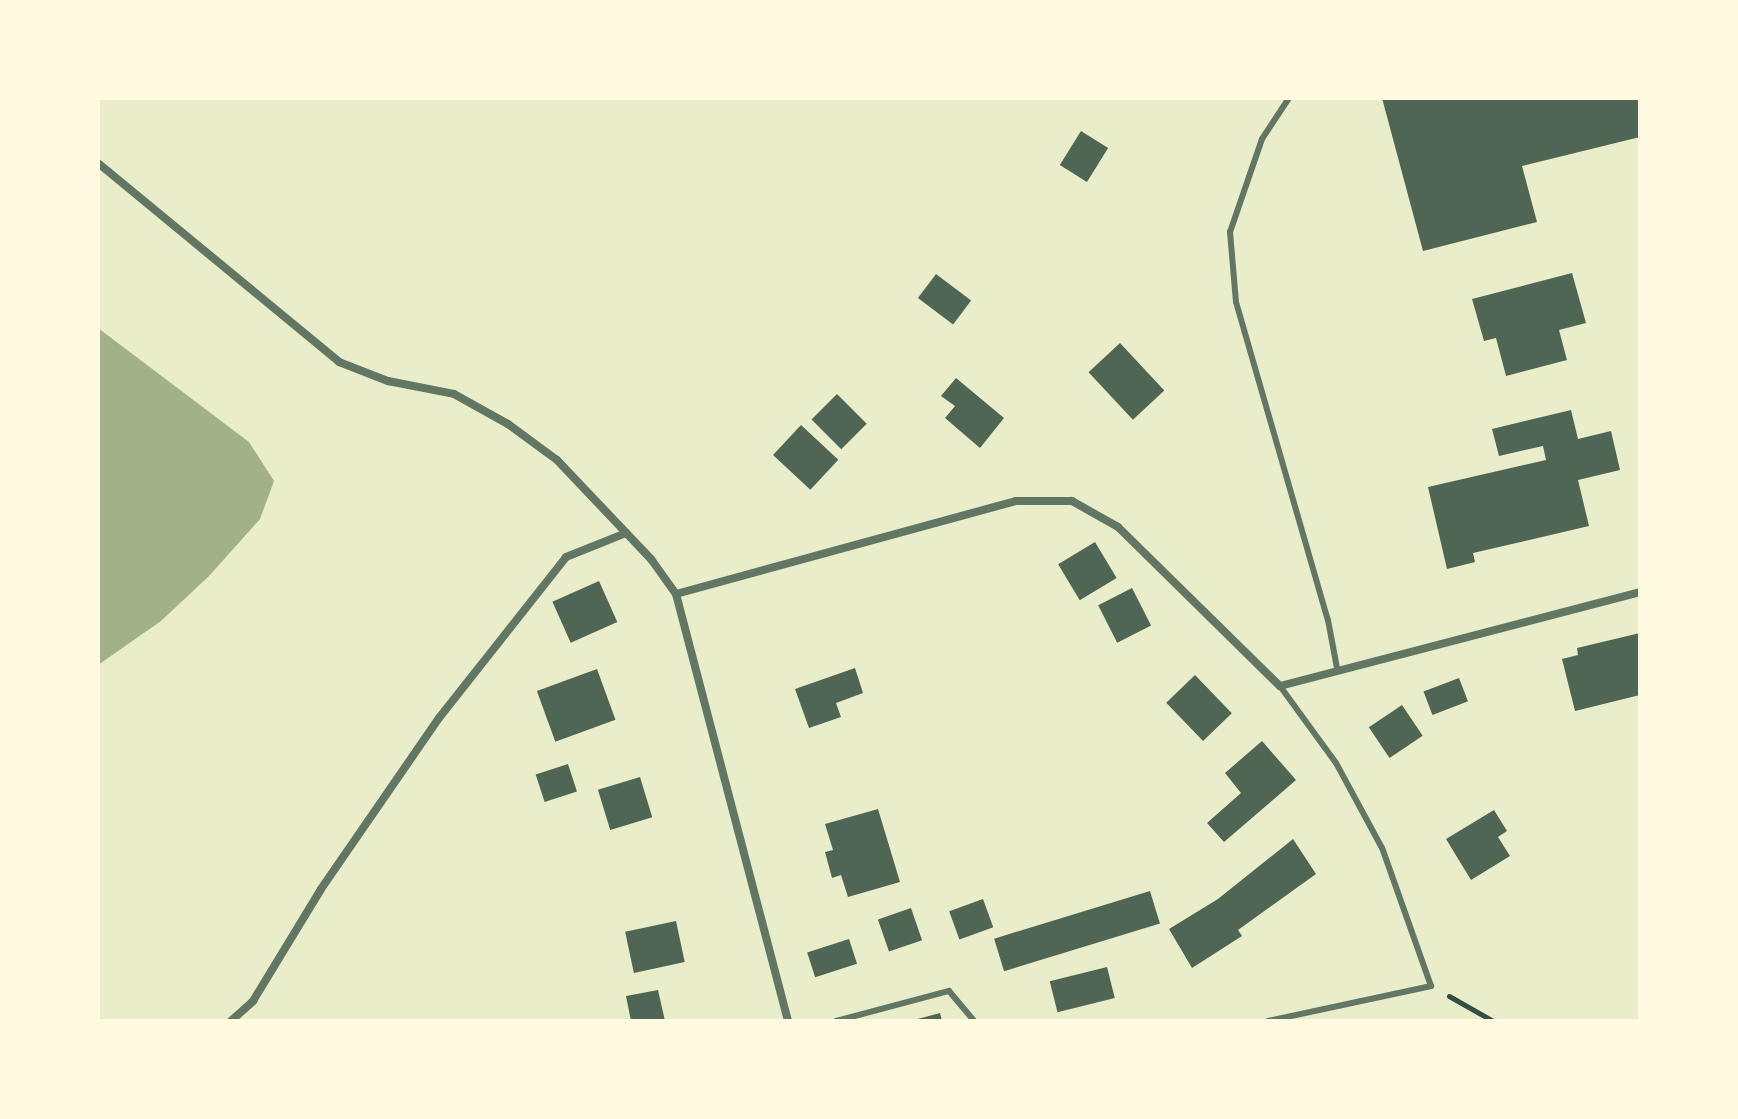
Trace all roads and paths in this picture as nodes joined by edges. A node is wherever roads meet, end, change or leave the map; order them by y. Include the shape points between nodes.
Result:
1 (1289, 98) edge
2 (98, 163) edge
3 (626, 533) junction
4 (1640, 592) edge
5 (676, 594) junction
6 (1337, 668) junction
7 (1280, 686) junction
8 (1431, 986) junction
9 (231, 1021) edge
10 (788, 1021) edge
11 (836, 1021) edge
12 (974, 1021) edge
13 (1268, 1021) edge
14 (1493, 1021) edge

1 - 6 lane via 1262,139 1230,232 1233,274 1236,302 1328,620
2 - 3 street via 339,362 388,381 454,394 508,424 557,460
3 - 5 street
3 - 9 street via 566,557 439,718 321,889 253,1001
4 - 6 street
5 - 7 street via 1016,501 1072,501 1118,527
5 - 10 street
6 - 7 street
7 - 8 lane via 1336,763 1382,848
8 - 13 lane
8 - 14 path
11 - 12 lane via 949,991

